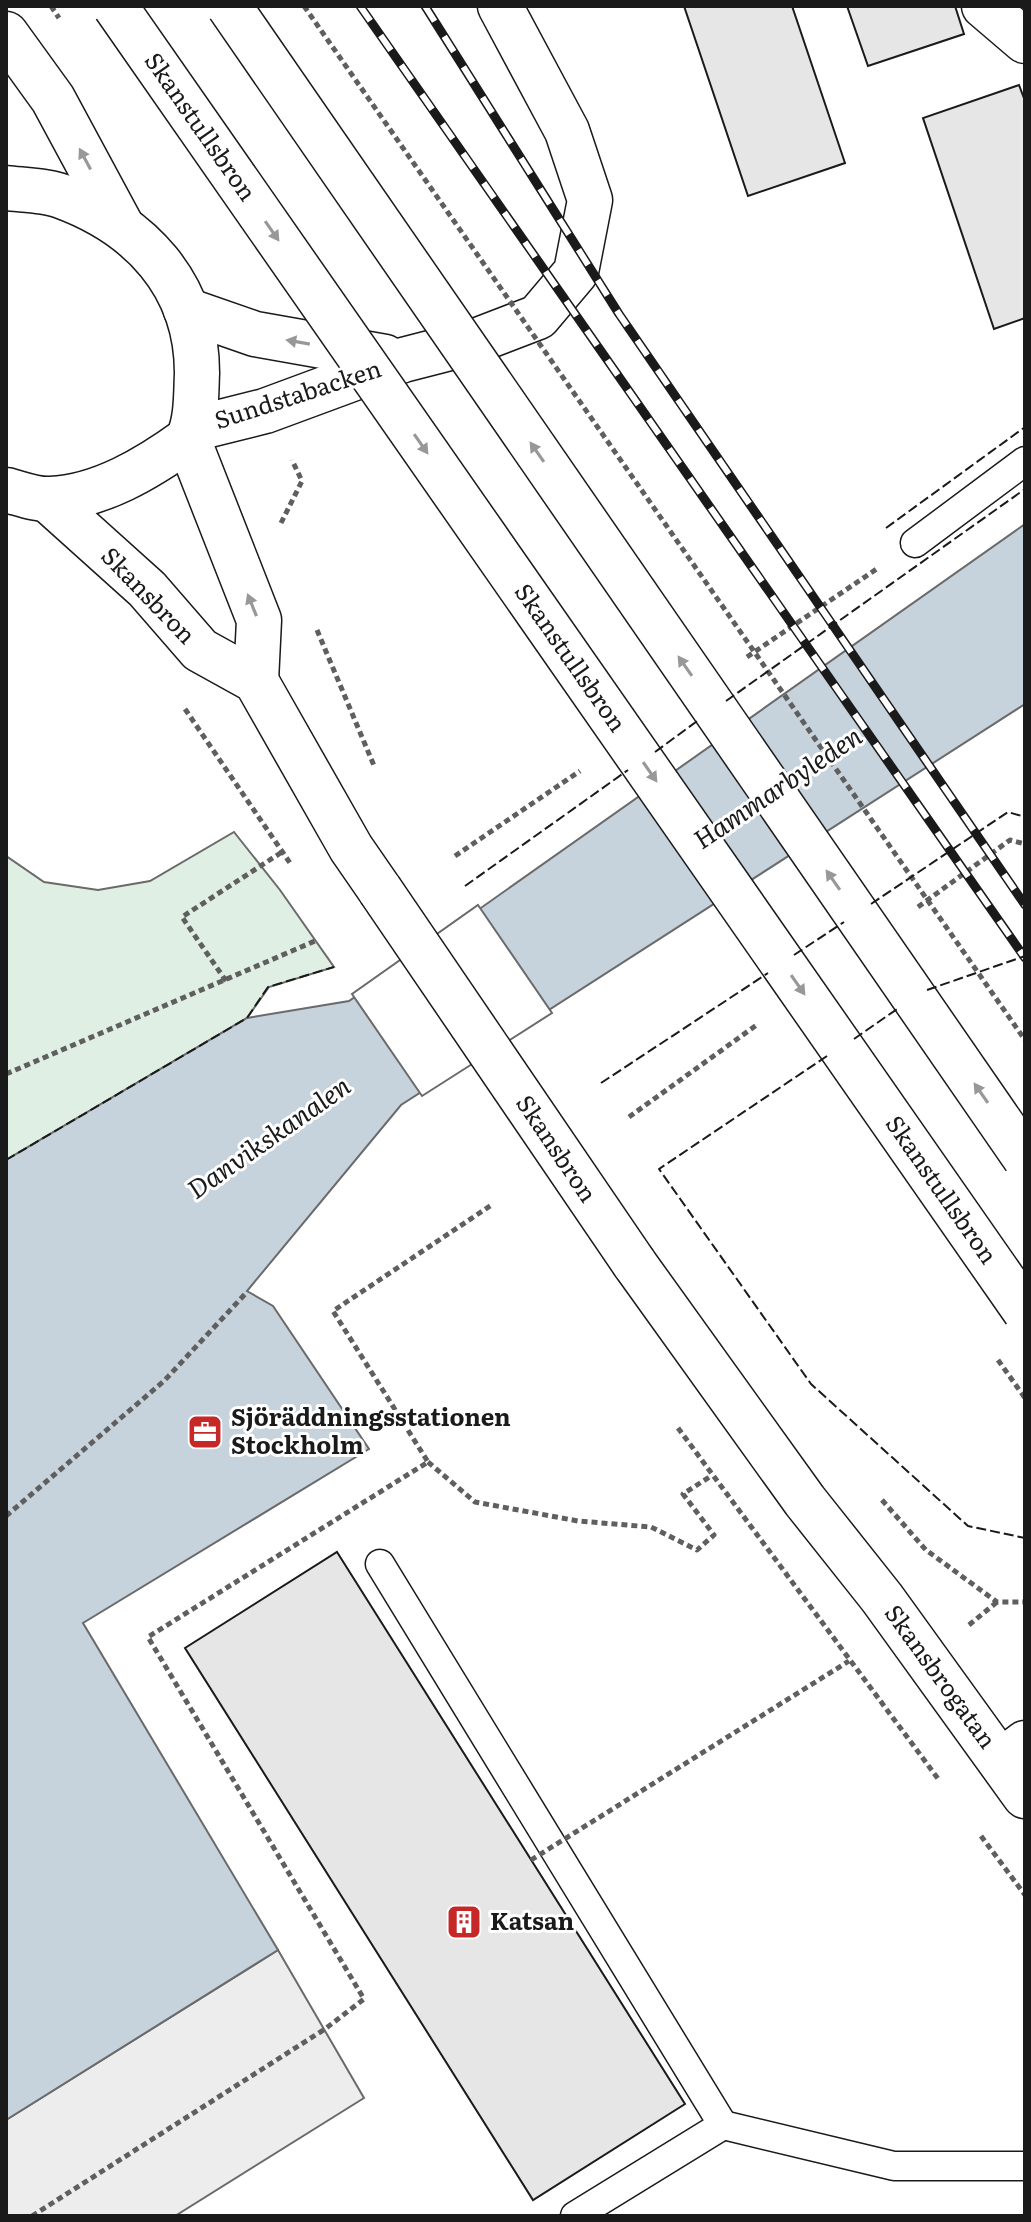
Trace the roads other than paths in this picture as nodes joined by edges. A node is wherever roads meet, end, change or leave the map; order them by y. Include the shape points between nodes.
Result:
1 (115, 6) edge
2 (229, 6) edge
3 (500, 6) edge
4 (984, 6) edge
5 (6, 34) edge
6 (1025, 41) edge
7 (6, 188) edge
8 (122, 227) junction
9 (186, 310) junction
10 (403, 360) junction
11 (190, 434) junction
12 (1025, 461) edge
13 (6, 490) edge
14 (48, 500) junction
15 (915, 543) dead end
16 (256, 681) junction
17 (1025, 1158) edge
18 (1025, 1311) edge
19 (380, 1564) dead end
20 (882, 1598) joint
21 (1017, 1766) edge
22 (723, 2125) junction
23 (1025, 2166) edge
24 (575, 2216) edge

1 -> 18 main road, Skanstullsbron, bridge
17 -> 2 main road, bridge
3 - 10 main road, Sundstabacken via 567,131 590,200 576,272 538,317 473,342
4 - 6 main road
8 -> 5 main road via 53,99
7 - 8 main road via 59,195
8 - 9 main road via 161,260
10 -> 9 main road, Sundstabacken via 255,334
9 - 11 main road via 197,353
10 - 11 main road, Sundstabacken
11 - 14 main road via 152,465 104,487
16 -> 11 main road via 259,620
12 - 15 lane
13 - 14 main road
14 - 16 main road, Skansbron via 147,589 200,650
16 - 20 main road, Skansbron, bridge via 351,848 634,1263 805,1501
19 - 22 lane
20 - 21 main road, Skansbrogatan
22 - 23 lane via 894,2166
22 - 24 lane

